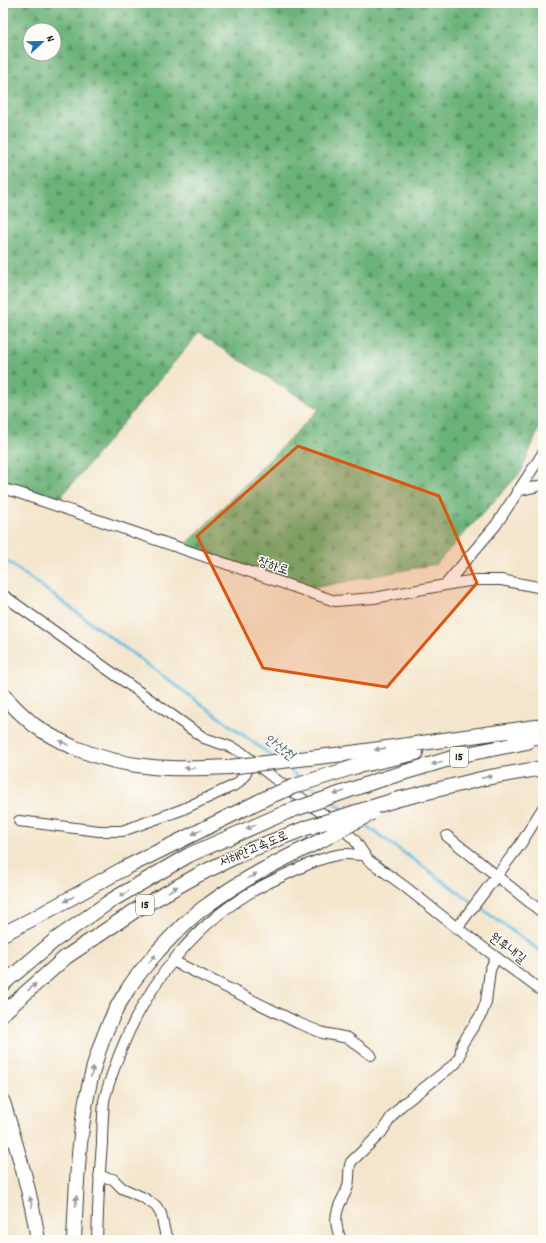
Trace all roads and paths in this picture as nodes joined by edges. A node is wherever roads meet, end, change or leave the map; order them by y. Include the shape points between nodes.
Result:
1 (543, 453) edge
2 (543, 485) edge
3 (3, 489) edge
4 (517, 491) junction
5 (446, 584) junction
6 (543, 588) edge
7 (3, 595) edge
8 (3, 695) edge
9 (543, 726) edge
10 (543, 738) edge
11 (252, 762) junction
12 (543, 768) edge
13 (395, 800) junction
14 (543, 808) edge
15 (19, 821) dead end
16 (447, 836) dead end
17 (364, 855) junction
18 (495, 878) junction
19 (543, 913) edge
20 (458, 927) junction
21 (3, 934) edge
22 (496, 956) junction
23 (173, 961) junction
24 (3, 984) edge
25 (543, 992) edge
26 (3, 1013) edge
27 (371, 1055) dead end
28 (3, 1102) edge
29 (99, 1176) junction
30 (38, 1240) edge
31 (74, 1240) edge
32 (97, 1240) edge
33 (170, 1240) edge
34 (341, 1240) edge

1 - 4 street
2 - 4 street
3 - 5 street, 장하로 via 335,601 374,598
4 - 5 street via 496,525
5 - 6 street, 장하로 via 501,580
7 - 11 street, 원후내길 via 204,738 241,752
9 -> 8 highway, bridge via 229,767 165,768 112,761 60,741 35,725
10 -> 21 highway, bridge via 467,743 404,755 354,767 295,786 125,868
10 -> 24 highway, 서해안고속도로 / 15, bridge via 462,756 376,781 287,812 189,856 112,900 55,940
11 - 15 street via 237,784 181,810 122,831 99,831
11 - 17 street, 원후내길 via 334,822 354,839
13 -> 12 highway, 서해안고속도로 / 15 via 485,778
26 -> 13 highway, 서해안고속도로 / 15, bridge via 66,957 136,910 198,875 238,855 306,828
31 -> 13 highway, bridge via 81,1139 95,1059 110,1021 128,988 177,930 207,905 240,882
14 - 18 street
16 - 18 street
17 - 20 street, 원후내길
17 - 23 street via 346,854 327,858 260,887 228,907 202,929
18 - 19 street
18 - 20 street
20 - 22 street, 원후내길
22 - 25 street, 원후내길
22 - 34 street via 490,970 482,1013 462,1044 456,1063 402,1105 381,1133 351,1162 348,1186 336,1219
23 - 27 street via 298,1023 323,1033 348,1038
23 - 29 street via 139,1012 115,1066 105,1100
30 -> 28 highway via 24,1174
29 - 32 street
29 - 33 street via 113,1179 122,1188 156,1206 161,1214 165,1234

